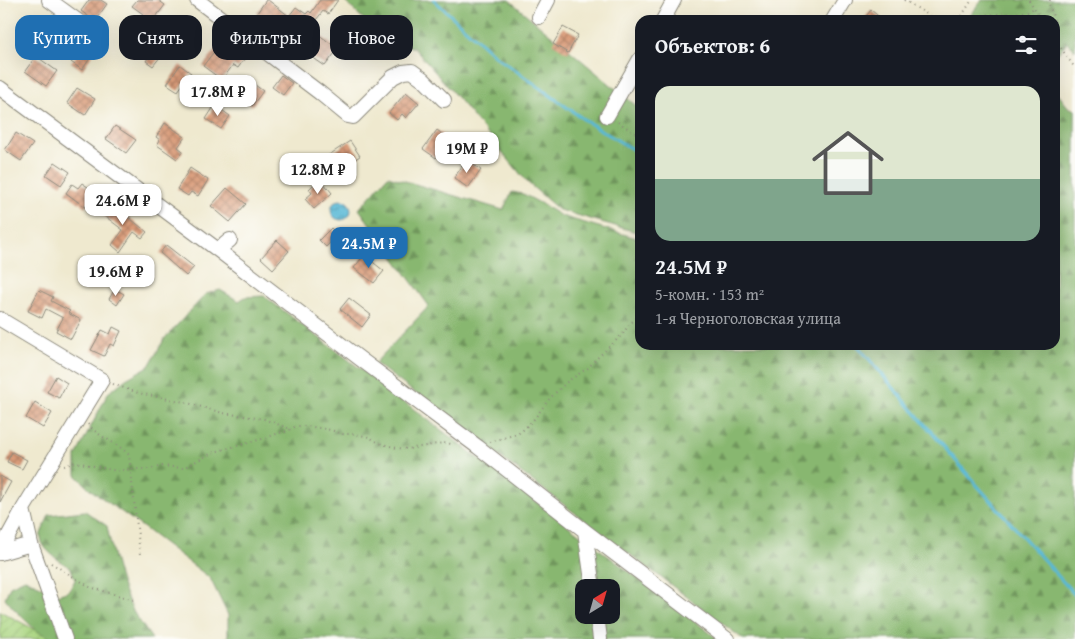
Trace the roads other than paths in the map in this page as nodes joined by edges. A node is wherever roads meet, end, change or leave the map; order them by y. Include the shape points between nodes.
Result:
1 (49, 0) edge
2 (197, 0) edge
3 (548, 0) edge
4 (674, 0) edge
5 (845, 0) edge
6 (70, 15) edge
7 (666, 15) edge
8 (836, 15) edge
9 (540, 17) dead end
10 (635, 68) edge
11 (0, 88) edge
12 (444, 100) dead end
13 (607, 116) road end
14 (230, 240) dead end
15 (218, 250) junction
16 (0, 319) edge
17 (23, 509) junction
18 (585, 531) junction
19 (31, 544) junction
20 (0, 552) edge
21 (592, 579) edge
22 (598, 624) edge
23 (65, 639) edge
24 (600, 639) edge
25 (727, 639) edge

1 - 6 street
2 - 12 street via 348,116 353,117 402,72 412,71
3 - 9 street
4 - 7 street
5 - 8 street
10 - 13 street
11 - 15 street
14 - 15 street
15 - 18 street
16 - 17 street via 102,380
17 - 19 street
17 - 20 street
18 - 21 street
18 - 25 street
19 - 20 street
19 - 23 street
22 - 24 street

